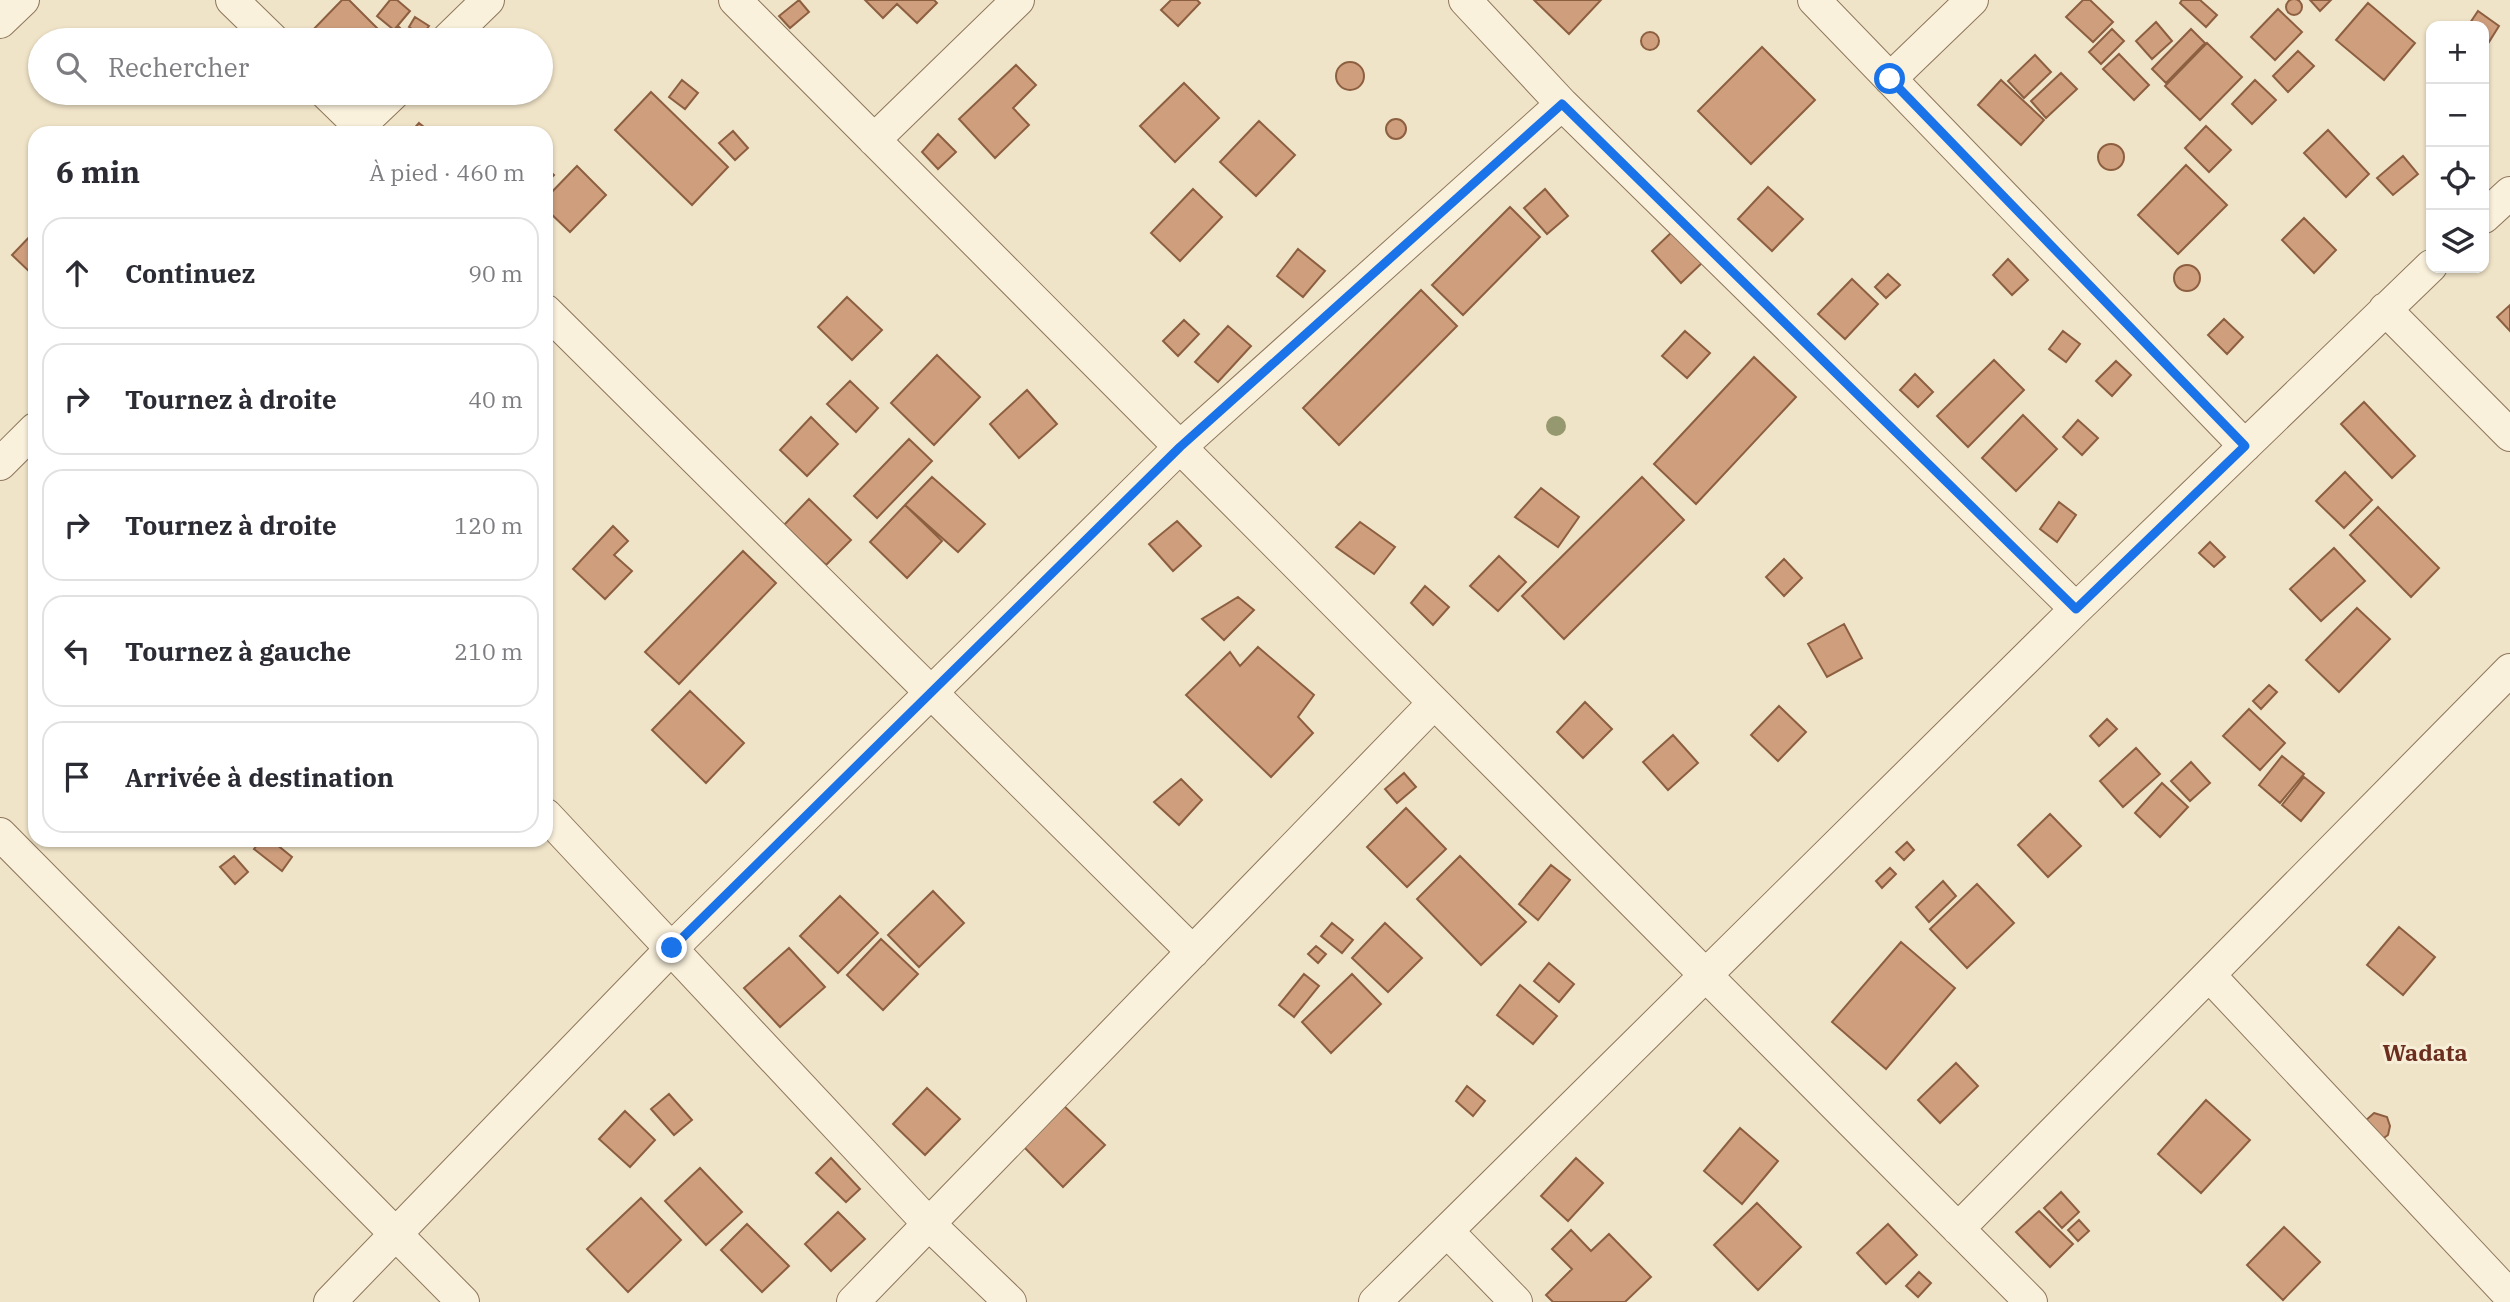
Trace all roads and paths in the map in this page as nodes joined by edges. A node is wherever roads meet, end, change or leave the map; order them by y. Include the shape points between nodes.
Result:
1 (23, 0) edge
2 (232, 0) edge
3 (488, 0) edge
4 (735, 0) edge
5 (1018, 0) edge
6 (1465, 0) edge
7 (1814, 0) edge
8 (1972, 0) edge
9 (0, 22) edge
10 (261, 28) edge
11 (459, 28) edge
12 (1890, 79) junction
13 (1562, 104) junction
14 (337, 105) edge
15 (383, 105) edge
16 (356, 126) edge
17 (364, 126) edge
18 (874, 140) junction
19 (2510, 193) edge
20 (2489, 212) edge
21 (2426, 271) edge
22 (2385, 309) junction
23 (553, 317) edge
24 (2510, 435) edge
25 (28, 436) edge
26 (2245, 446) junction
27 (1180, 447) junction
28 (0, 464) edge
29 (2076, 609) junction
30 (2510, 670) edge
31 (930, 692) junction
32 (1434, 703) junction
33 (553, 822) edge
34 (0, 834) edge
35 (672, 948) junction
36 (1193, 952) junction
37 (2209, 975) junction
38 (1707, 976) junction
39 (929, 1224) junction
40 (1958, 1229) junction
41 (1447, 1231) junction
42 (398, 1234) junction
43 (2510, 1297) edge
44 (330, 1302) edge
45 (463, 1302) edge
46 (853, 1302) edge
47 (1010, 1302) edge
48 (1375, 1302) edge
49 (1516, 1302) edge
50 (2031, 1302) edge

1 - 9 street
2 - 10 street
3 - 11 street
4 - 18 street
5 - 18 street
6 - 13 street
7 - 12 street
8 - 12 street
12 - 26 street
13 - 27 street
13 - 29 street
14 - 16 street
15 - 17 street
18 - 27 street
19 - 20 street
21 - 22 street
22 - 24 street
22 - 26 street
23 - 31 street
25 - 28 street
26 - 29 street
27 - 31 street
27 - 32 street
29 - 38 street
30 - 37 street
31 - 35 street
31 - 36 street
32 - 36 street
32 - 38 street
33 - 35 street
34 - 42 street
35 - 39 street
35 - 42 street
36 - 39 street
37 - 40 street
37 - 43 street
38 - 40 street
38 - 41 street
39 - 46 street
39 - 47 street
40 - 50 street
41 - 48 street
41 - 49 street
42 - 44 street
42 - 45 street

